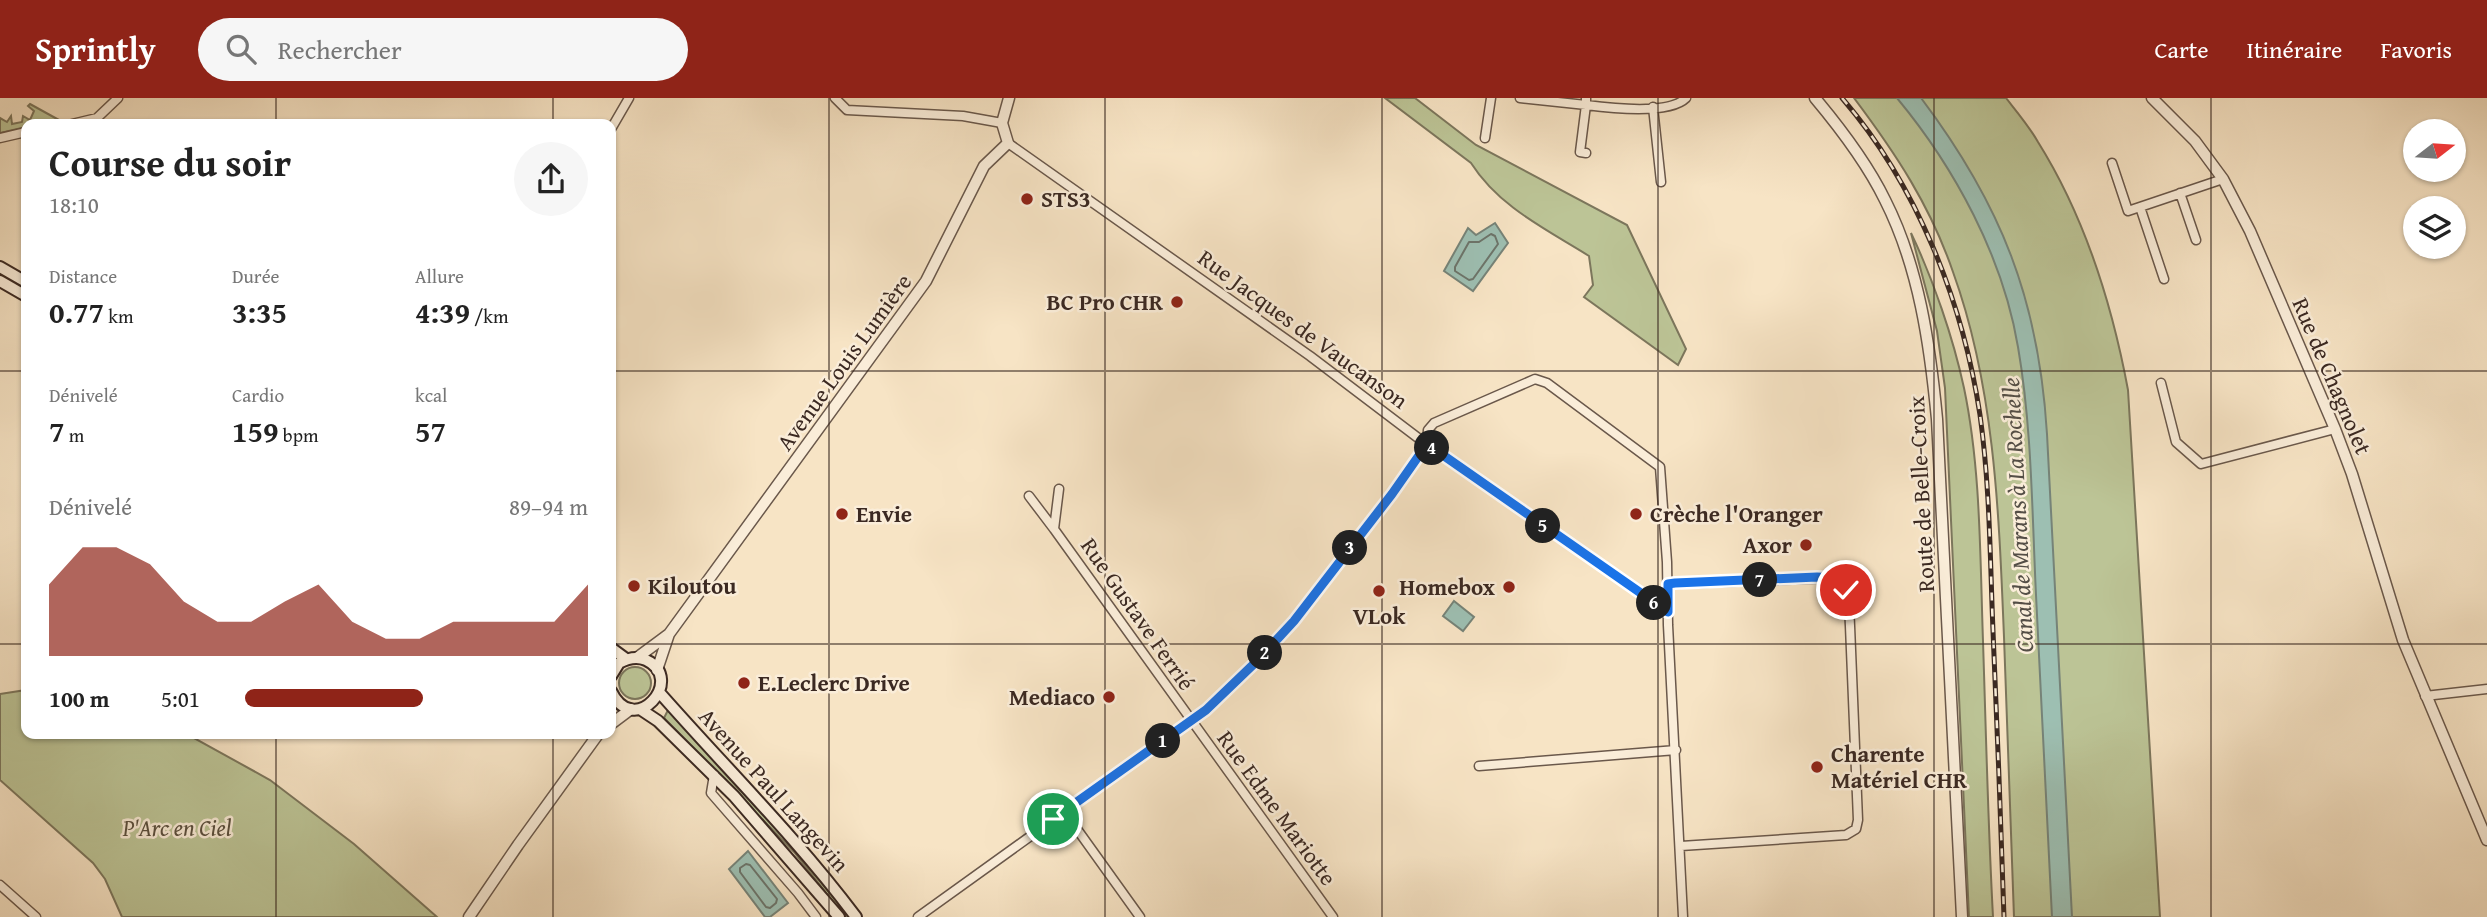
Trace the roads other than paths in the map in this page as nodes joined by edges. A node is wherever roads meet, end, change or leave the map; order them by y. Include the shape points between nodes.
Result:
1 (118, 98) edge
2 (629, 98) edge
3 (835, 98) edge
4 (1009, 98) edge
5 (1490, 98) edge
6 (1520, 98) edge
7 (1686, 98) edge
8 (1815, 98) edge
9 (2152, 98) edge
10 (1586, 102) edge
11 (1653, 107) junction
12 (93, 119) edge
13 (616, 120) edge
14 (1002, 123) junction
15 (21, 133) edge
16 (0, 138) edge
17 (1485, 138) dead end
18 (1008, 143) junction
19 (1586, 153) dead end
20 (2112, 163) dead end
21 (2223, 179) junction
22 (1661, 182) dead end
23 (2180, 193) junction
24 (2140, 207) junction
25 (2196, 240) dead end
26 (0, 267) edge
27 (21, 279) edge
28 (2164, 279) dead end
29 (0, 281) edge
30 (21, 293) edge
31 (2161, 383) dead end
32 (2335, 429) junction
33 (1427, 444) junction
34 (1059, 489) dead end
35 (1029, 496) dead end
36 (1054, 530) junction
37 (1668, 584) junction
38 (1668, 612) junction
39 (670, 634) junction
40 (616, 652) edge
41 (638, 657) junction
42 (626, 659) junction
43 (616, 666) edge
44 (657, 670) junction
45 (2487, 689) edge
46 (659, 692) junction
47 (2425, 696) junction
48 (616, 700) edge
49 (635, 709) junction
50 (616, 721) edge
51 (1190, 721) junction
52 (595, 739) edge
53 (1676, 750) junction
54 (1479, 766) dead end
55 (713, 775) junction
56 (1064, 811) junction
57 (2487, 840) edge
58 (1681, 846) junction
59 (0, 885) edge
60 (1330, 916) edge
61 (36, 917) edge
62 (469, 917) edge
63 (816, 917) edge
64 (839, 917) edge
65 (856, 917) edge
66 (918, 917) edge
67 (1140, 917) edge
68 (1683, 917) edge
69 (1962, 917) edge

1 - 12 street
2 - 13 street
3 - 14 street via 847,110 963,116
4 - 14 street
5 - 17 street
6 - 10 street
7 - 11 street
8 - 69 street, Route de Belle-Croix via 1885,200 1907,258 1929,347 1937,419
9 - 21 street, Rue de Chagnolet
10 - 11 street via 1625,110
10 - 19 street via 1580,152
11 - 22 street
14 - 18 street
15 - 16 street
18 - 33 street, Rue Jacques de Vaucanson
18 - 39 street, Avenue Louis Lumière via 984,166 926,281
20 - 24 street via 2128,211
21 - 23 street
21 - 32 street, Rue de Chagnolet
23 - 24 street
23 - 25 street
24 - 28 street
26 - 27 main road
29 - 30 main road
31 - 32 street via 2176,442 2201,464
32 - 47 street, Rue de Chagnolet
33 - 37 street via 1434,423 1529,381 1542,380 1660,467
33 - 38 street, Rue Jacques de Vaucanson
33 - 51 street via 1294,621
34 - 36 street, Rue Gustave Ferrié
35 - 36 street, Rue Gustave Ferrié
36 - 51 street, Rue Gustave Ferrié
37 - 38 street
37 - 58 street via 1836,578 1846,590 1850,626 1856,829 1846,835
38 - 53 street
39 - 41 street, Avenue Louis Lumière
39 - 44 street, Avenue Louis Lumière
40 - 42 main road
41 - 42 main road
41 - 44 main road
42 - 43 main road
44 - 46 main road
45 - 47 street
46 - 49 main road via 652,703
46 - 65 main road, Avenue Paul Langevin via 753,792
47 - 57 street, Rue de Chagnolet
48 - 49 main road, Avenue Paul Langevin
49 - 50 street
49 - 55 main road, Avenue Paul Langevin via 652,715
51 - 56 street
51 - 60 street, Rue Edme Mariotte
52 - 62 street
53 - 54 street
53 - 58 street
55 - 63 street via 711,793
55 - 64 main road, Avenue Paul Langevin
56 - 66 street
56 - 67 street
58 - 68 street
59 - 61 street

